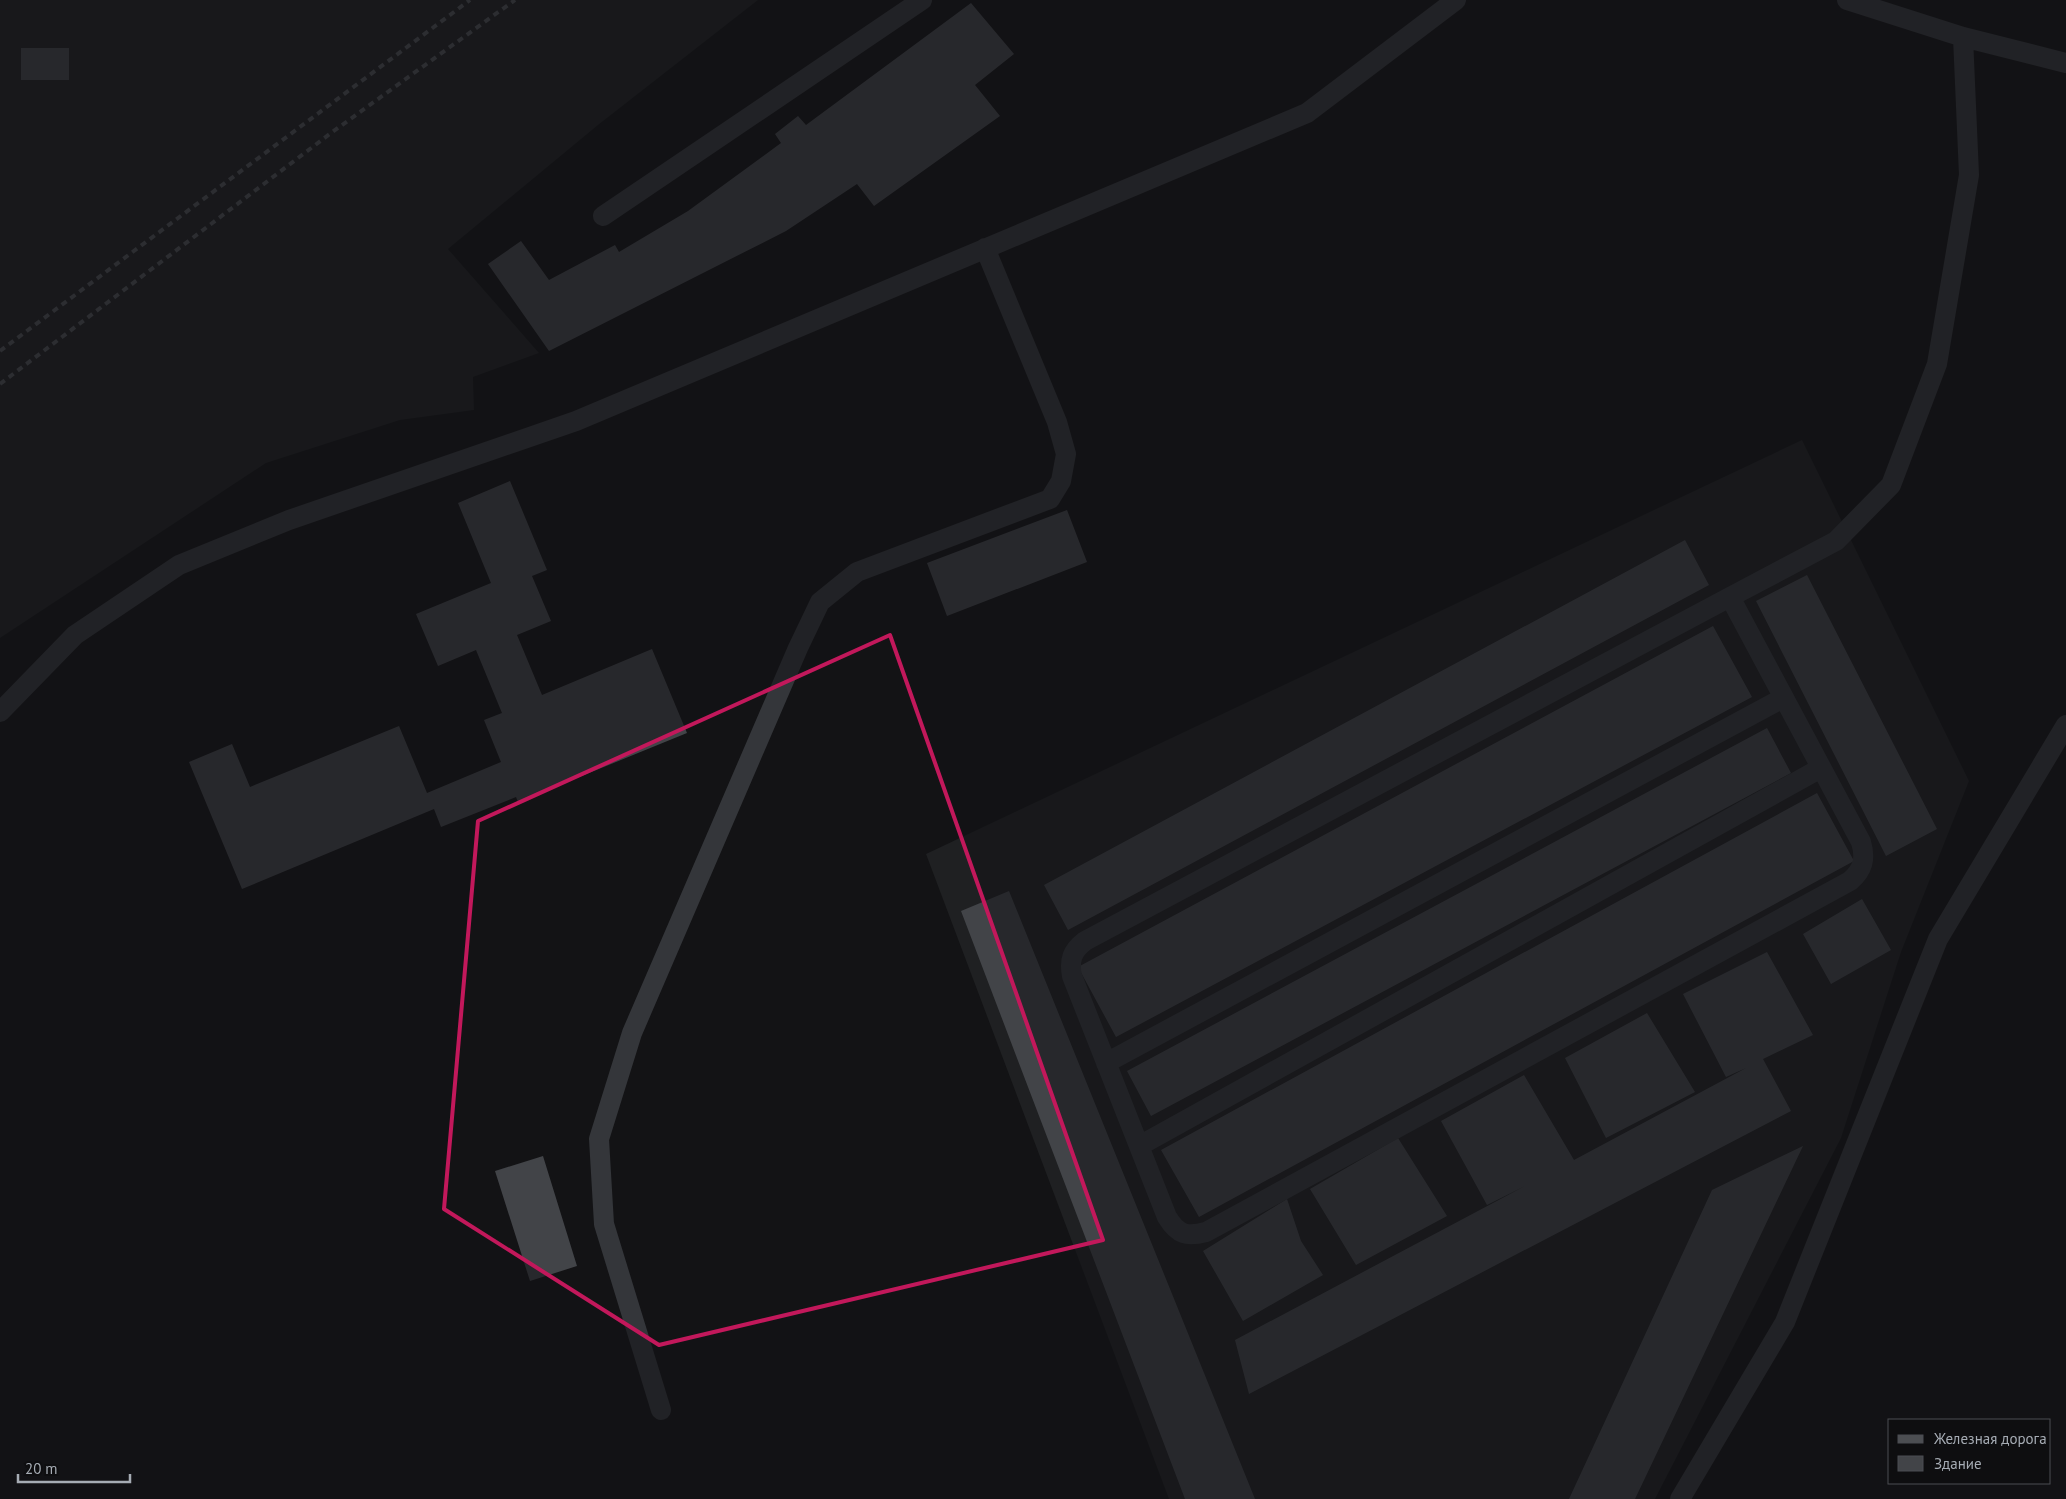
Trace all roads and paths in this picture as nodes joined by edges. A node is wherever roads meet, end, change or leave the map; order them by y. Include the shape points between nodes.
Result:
1 (922, 0) edge
2 (1456, 0) edge
3 (1847, 0) edge
4 (1963, 37) junction
5 (2066, 63) edge
6 (603, 216) dead end
7 (985, 248) junction
8 (1730, 598) junction
9 (1784, 698) junction
10 (0, 712) edge
11 (2066, 725) edge
12 (1821, 768) junction
13 (1106, 1064) junction
14 (1138, 1146) junction
15 (661, 1410) dead end
16 (1680, 1499) edge

1 - 6 lane
2 - 7 lane via 1307,113
3 - 4 lane
4 - 5 lane
4 - 8 lane via 1969,175 1937,364 1891,485 1836,541
7 - 10 lane via 576,421 289,520 178,565 75,635
7 - 15 lane via 1057,422 1066,454 1061,481 1050,499 857,572 820,602 644,1005 599,1139 604,1224
8 - 9 lane
8 - 13 lane via 1085,941 1071,956 1070,966
9 - 12 lane
9 - 13 lane
11 - 16 lane via 1938,939 1785,1322
12 - 14 lane
12 - 14 lane via 1864,853 1864,864 1850,881 1206,1232 1183,1234 1173,1227
13 - 14 lane

